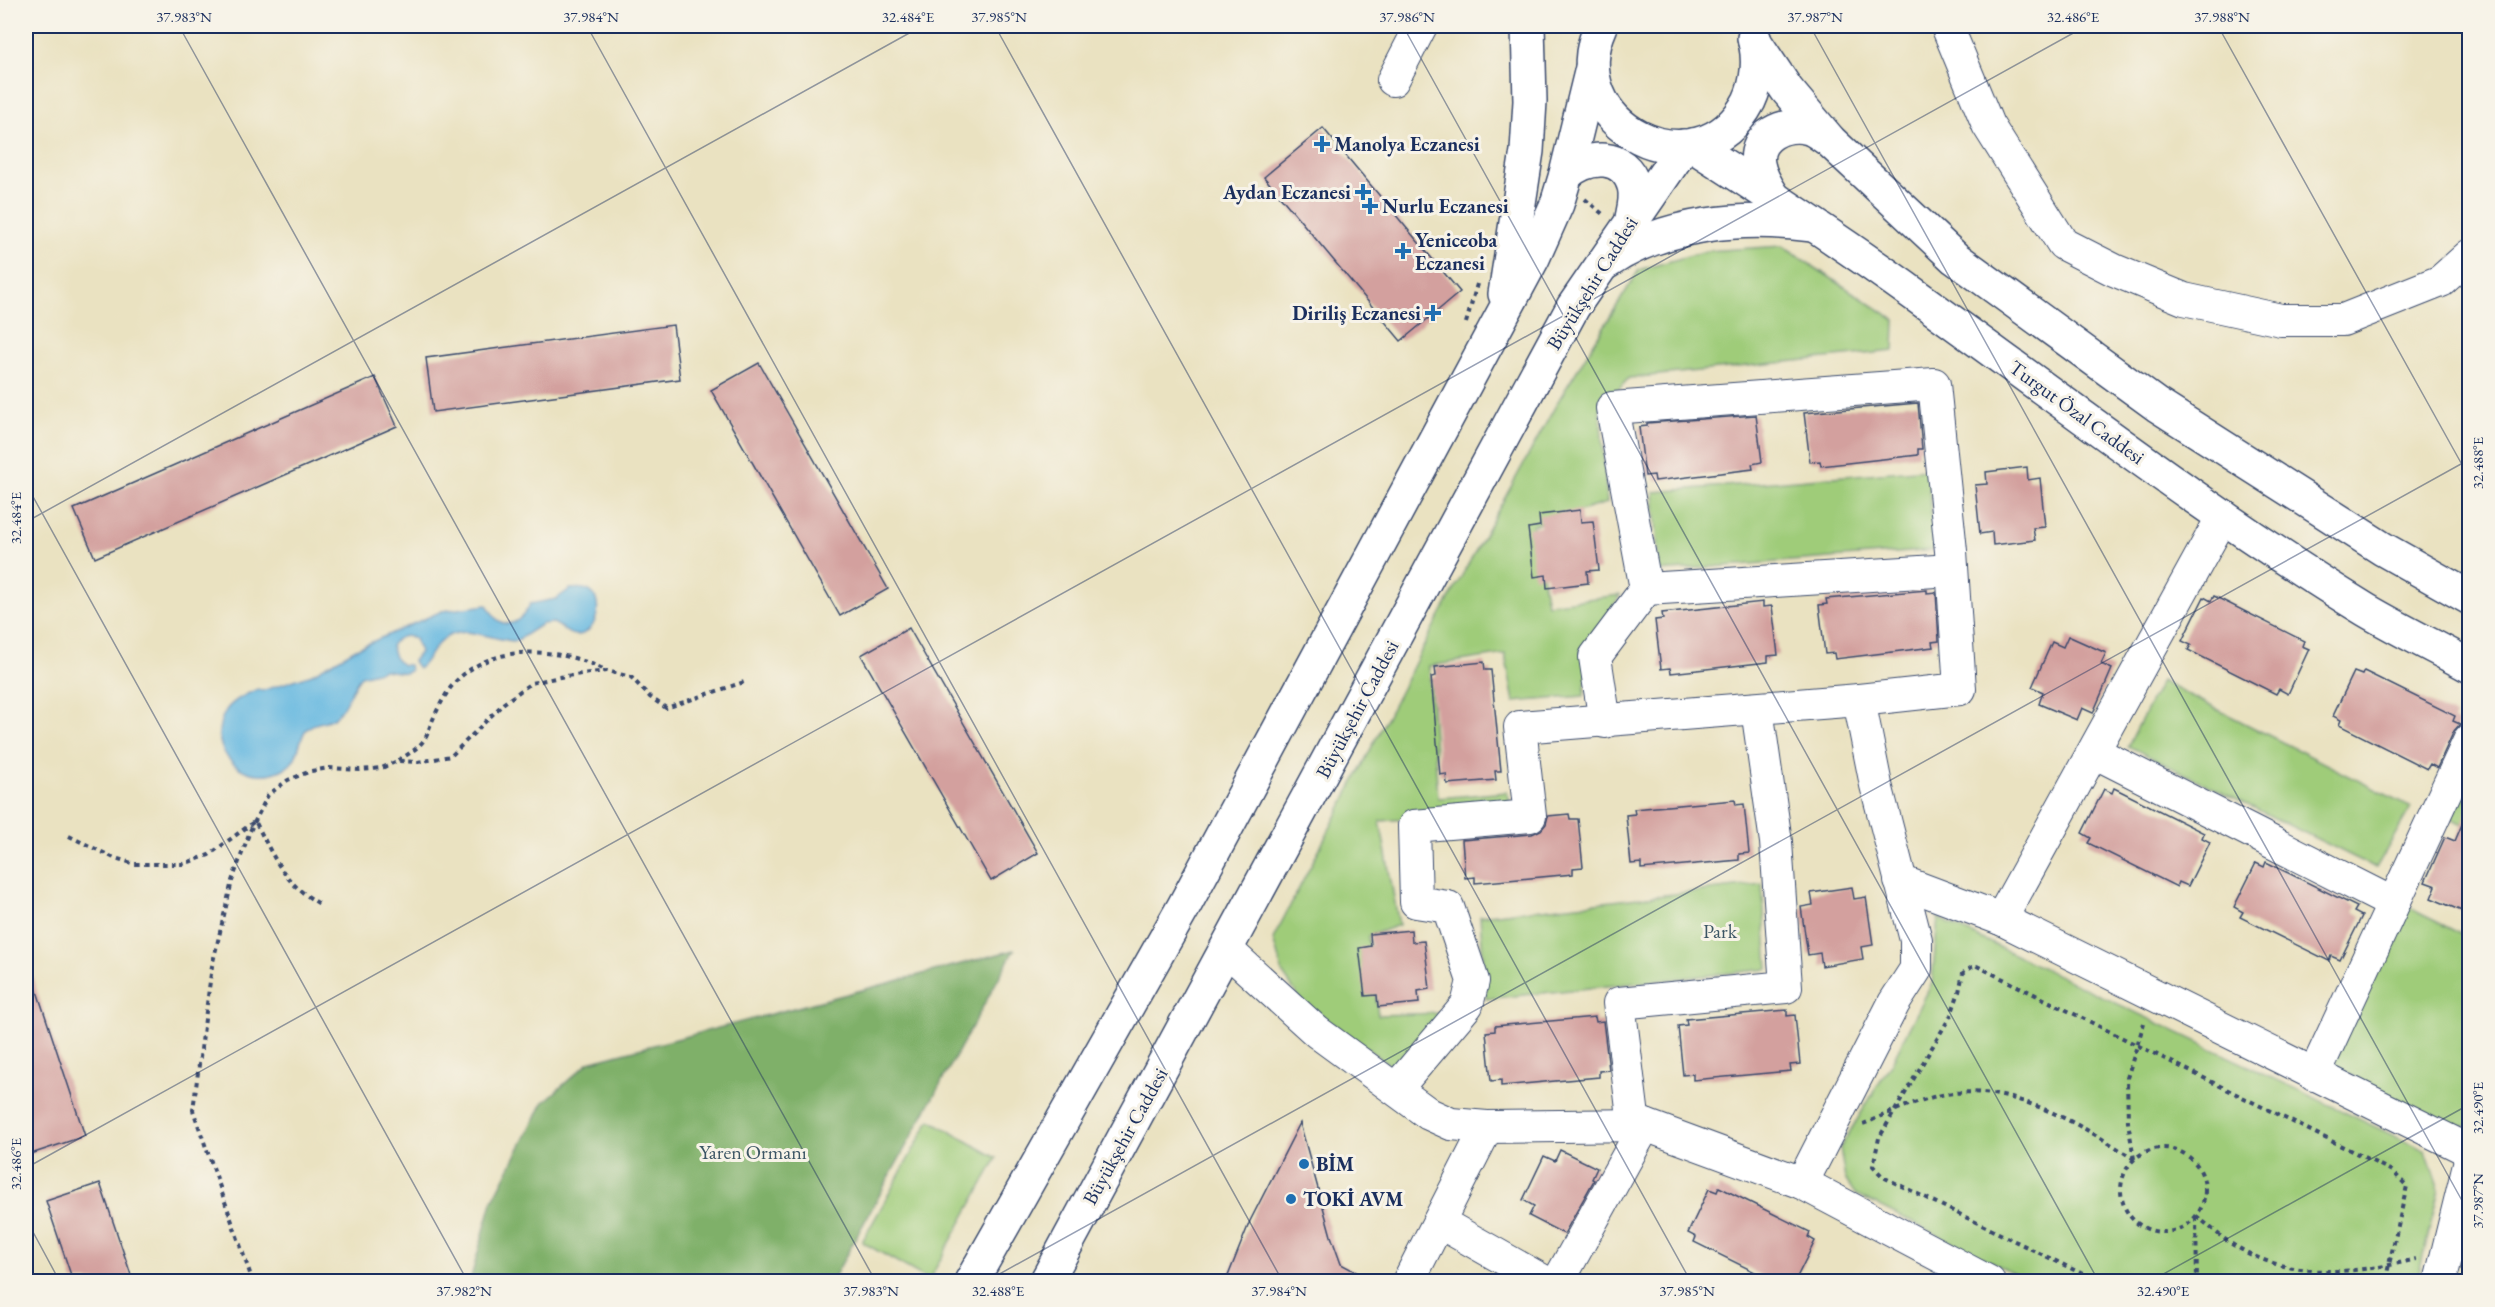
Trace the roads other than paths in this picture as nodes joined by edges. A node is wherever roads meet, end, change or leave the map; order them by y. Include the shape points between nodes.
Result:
1 (1421, 26) edge
2 (1528, 26) edge
3 (1947, 26) edge
4 (1752, 34) edge
5 (1595, 40) edge
6 (1394, 80) dead end
7 (1830, 141) junction
8 (1688, 145) junction
9 (1566, 174) junction
10 (1774, 198) junction
11 (1632, 218) junction
12 (1815, 225) junction
13 (2469, 255) edge
14 (1598, 268) junction
15 (1502, 319) junction
16 (2223, 516) junction
17 (1952, 570) junction
18 (1646, 589) junction
19 (2469, 598) edge
20 (2469, 666) edge
21 (1859, 700) junction
22 (1757, 709) junction
23 (1605, 722) junction
24 (2469, 739) edge
25 (2094, 752) junction
26 (1900, 881) junction
27 (2392, 903) junction
28 (2001, 920) junction
29 (1227, 950) junction
30 (2314, 1075) junction
31 (1396, 1089) junction
32 (1640, 1125) junction
33 (1487, 1127) junction
34 (2469, 1151) edge
35 (2469, 1160) edge
36 (1802, 1183) junction
37 (1439, 1222) junction
38 (971, 1281) edge
39 (1046, 1281) edge
40 (1408, 1281) edge
41 (1545, 1281) edge
42 (1558, 1281) edge
43 (1989, 1281) edge
44 (2440, 1281) edge

1 - 6 street
2 - 15 main road via 1527,151
3 - 13 street via 1988,125 2062,244 2114,270 2184,299 2281,320 2343,320 2441,281
4 - 7 main road via 1788,90
4 - 8 main road via 1758,55 1752,95 1728,127
5 - 8 main road via 1594,82 1614,120 1650,142
5 - 9 main road
7 - 10 main road via 1811,128 1796,125 1767,136 1758,149 1758,162 1762,179
7 - 19 main road via 1955,258 2157,405 2383,549
8 - 10 main road, Turgut Özal Caddesi
8 - 11 main road, Büyükşehir Caddesi
9 - 11 main road via 1593,159 1617,164 1634,185
9 - 15 main road via 1557,204
10 - 12 main road, Turgut Özal Caddesi
11 - 14 main road, Büyükşehir Caddesi
12 - 14 main road via 1752,221 1683,230 1643,242
12 - 16 main road, Turgut Özal Caddesi
14 - 29 main road, Büyükşehir Caddesi via 1573,307
15 - 38 main road via 1183,908
16 - 20 main road, Turgut Özal Caddesi via 2368,611
16 - 25 street
17 - 18 street
17 - 18 street via 1934,384 1612,408
17 - 21 street via 1960,690
18 - 23 street via 1595,657
21 - 22 street
21 - 26 street
22 - 23 street
22 - 32 street via 1776,842 1786,987 1619,1003
23 - 31 street via 1520,727 1530,816 1414,826 1416,902 1448,907 1473,981 1467,1005
24 - 27 street
25 - 27 street
25 - 28 street
26 - 28 street
26 - 36 street via 1916,940 1916,969 1894,1003
27 - 30 street
28 - 30 street
29 - 31 street via 1317,1032
29 - 39 main road, Büyükşehir Caddesi
30 - 34 street
31 - 33 street via 1429,1114 1450,1124
32 - 33 street
32 - 36 street
32 - 42 street
33 - 37 street
35 - 44 street
36 - 43 street
37 - 40 street
37 - 41 street

